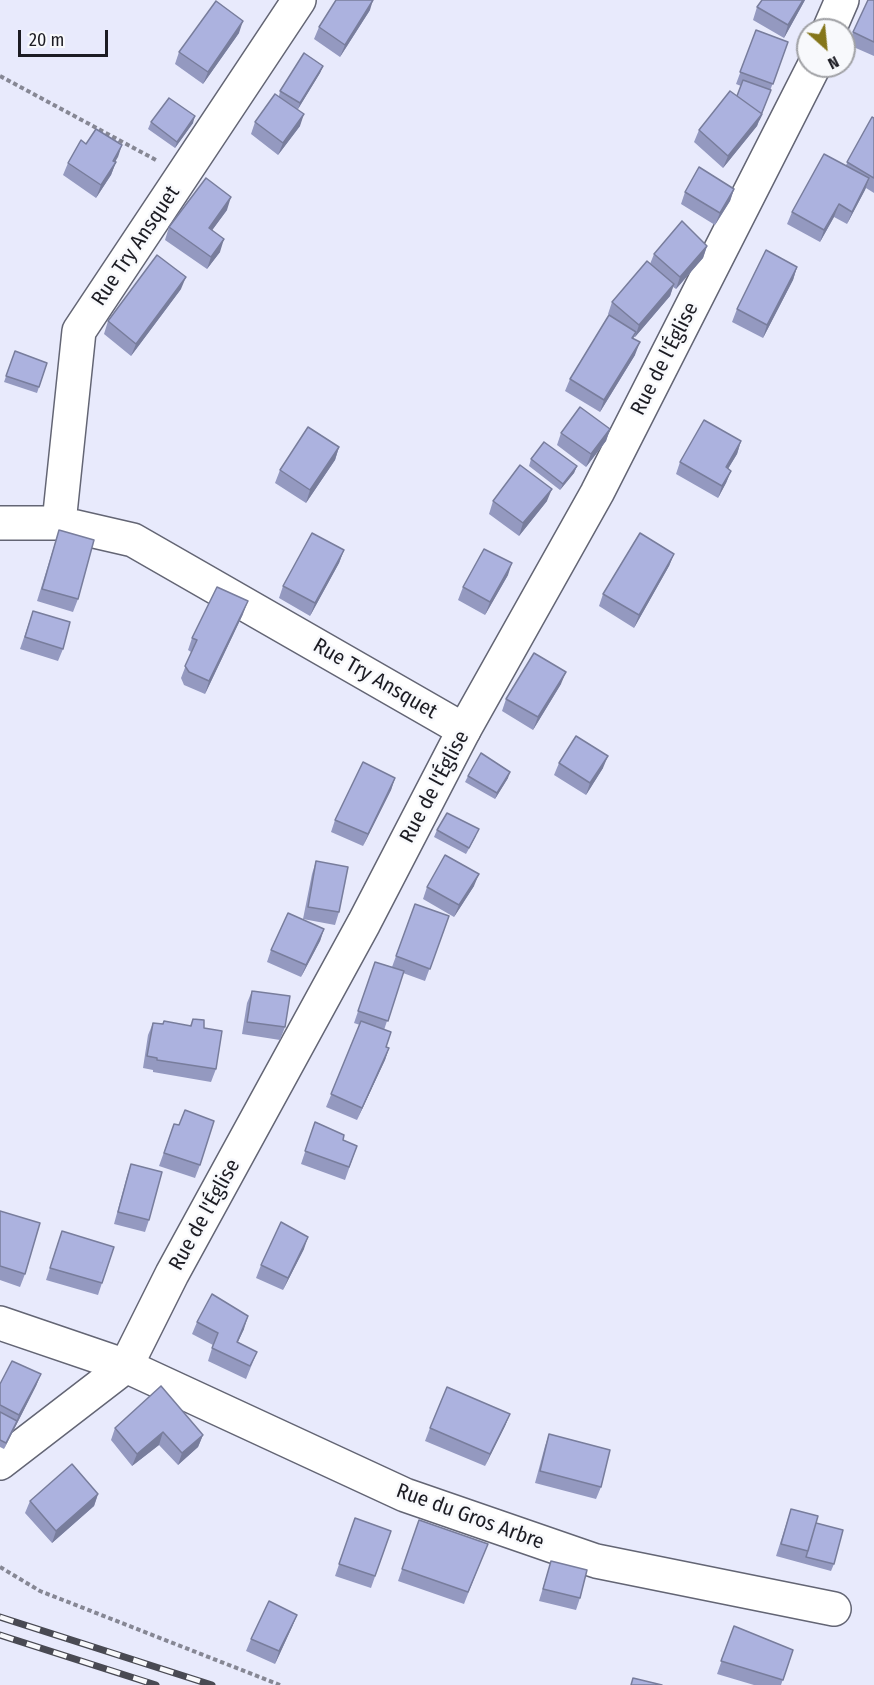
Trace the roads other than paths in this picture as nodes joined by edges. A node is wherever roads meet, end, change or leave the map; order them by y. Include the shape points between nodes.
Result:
1 (299, 0) edge
2 (842, 0) edge
3 (834, 18) edge
4 (808, 78) edge
5 (0, 523) edge
6 (59, 523) junction
7 (464, 730) junction
8 (0, 1323) edge
9 (126, 1366) junction
10 (0, 1463) edge
11 (834, 1609) dead end

1 - 6 street, Rue Try Ansquet via 79,331
2 - 3 street
4 - 7 street, Rue de l'Église via 597,494
5 - 6 street, Rue Try Ansquet
6 - 7 street, Rue Try Ansquet via 133,540
7 - 9 street, Rue de l'Église
8 - 9 street, Rue du Gros Arbre
9 - 10 street, Rue de l'Église
9 - 11 street, Rue du Gros Arbre via 405,1495 551,1546 596,1561

